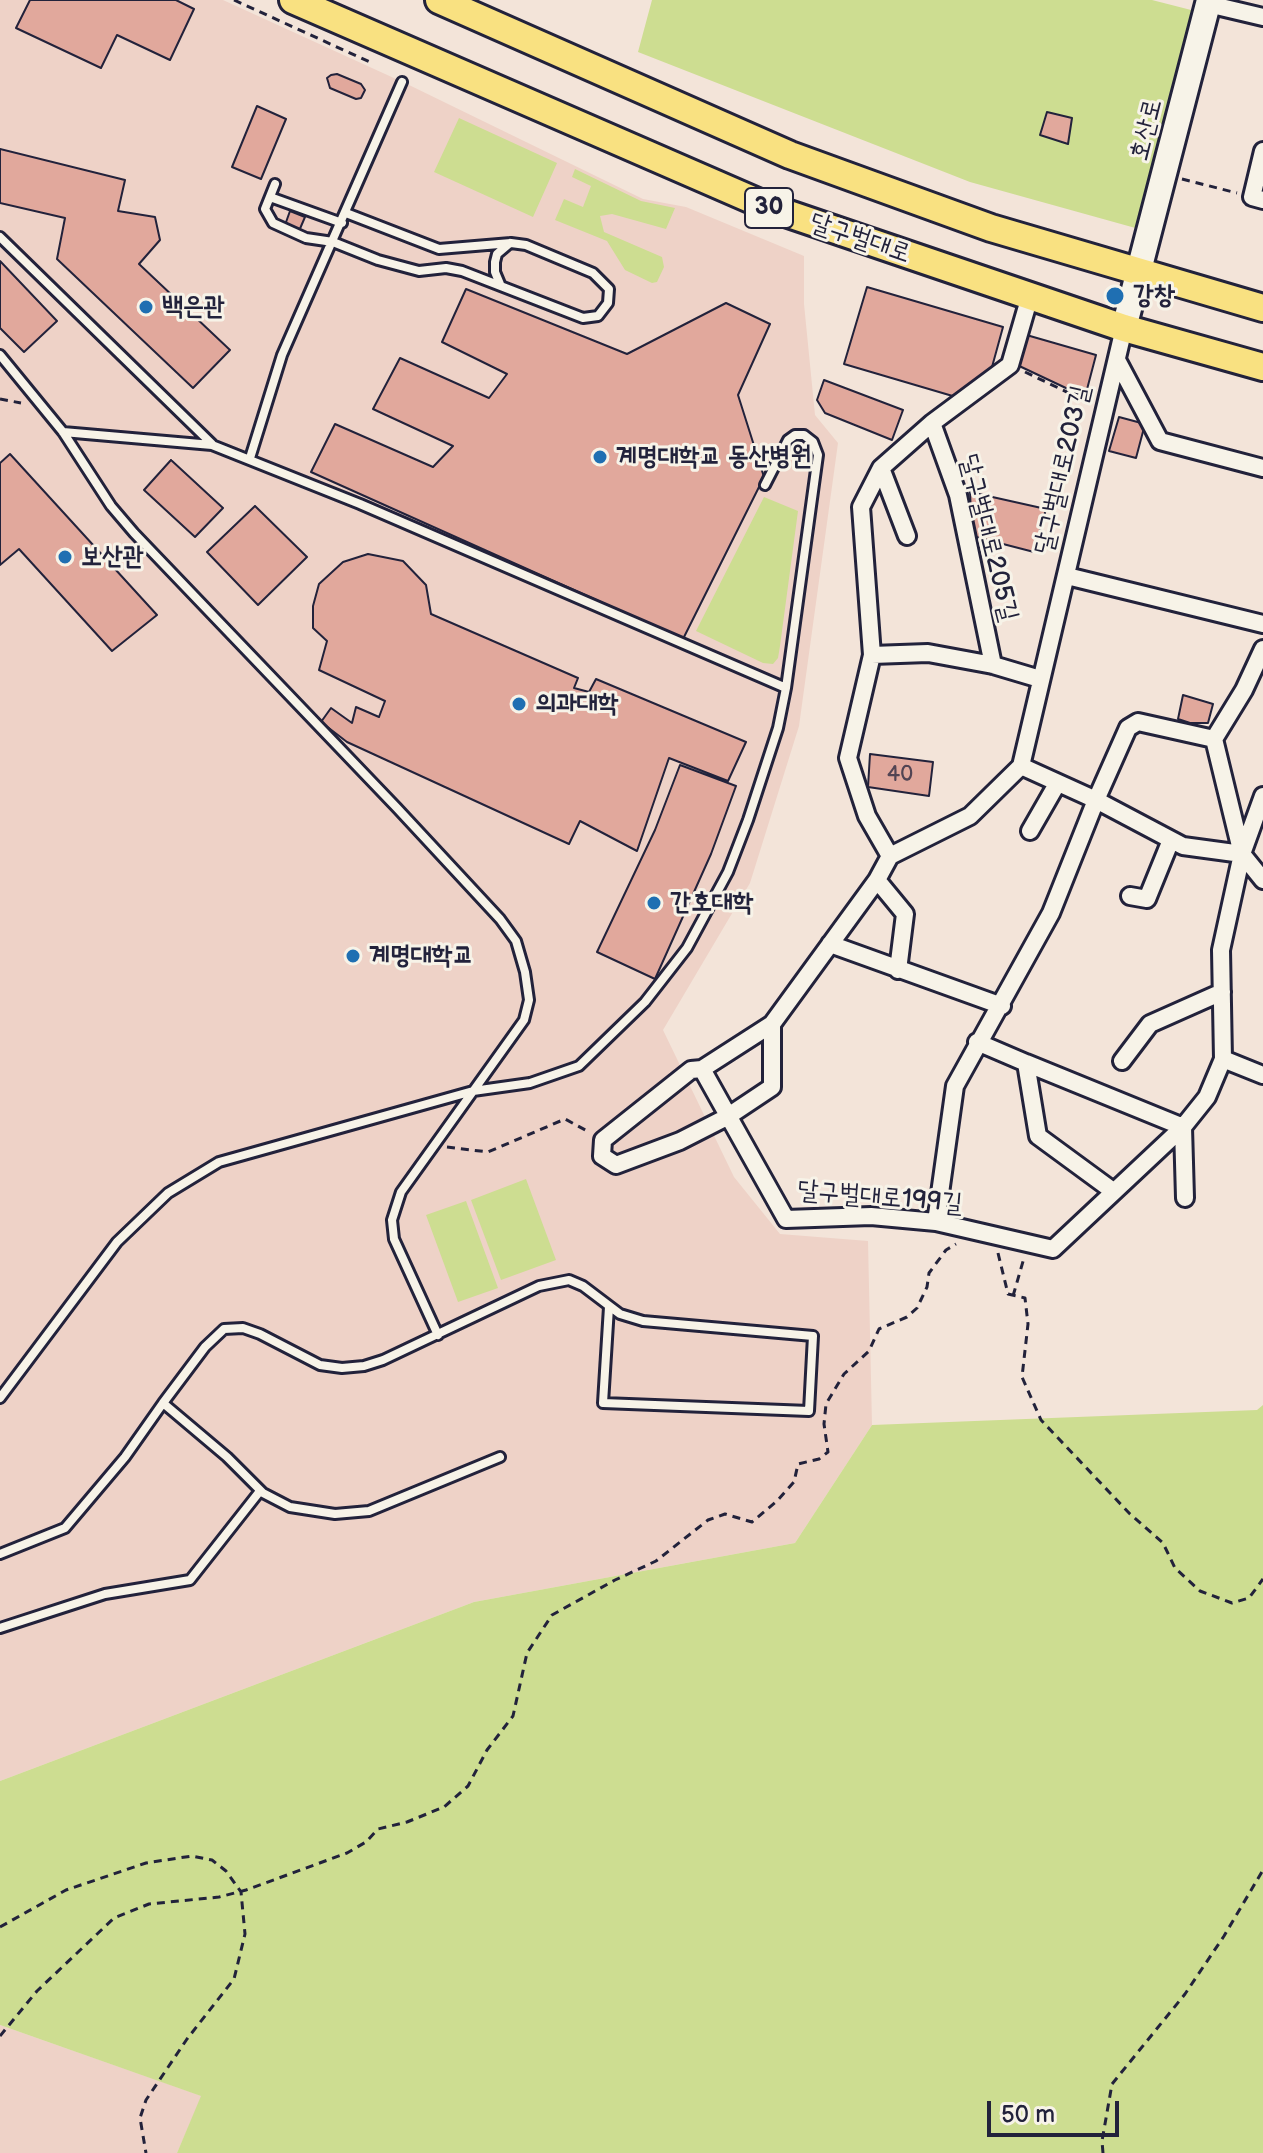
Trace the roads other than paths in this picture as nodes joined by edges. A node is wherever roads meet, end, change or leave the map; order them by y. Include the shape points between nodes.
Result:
1 (293, 0) edge
2 (439, 0) edge
3 (1208, 2) edge
4 (1263, 17) edge
5 (402, 82) dead end
6 (1263, 151) edge
7 (275, 184) dead end
8 (270, 197) junction
9 (1258, 198) edge
10 (346, 213) junction
11 (342, 223) junction
12 (0, 237) edge
13 (333, 242) junction
14 (511, 243) junction
15 (1139, 273) junction
16 (500, 284) junction
17 (1030, 296) junction
18 (1263, 308) edge
19 (1124, 328) junction
20 (0, 355) edge
21 (1117, 360) junction
22 (1263, 367) edge
23 (932, 423) junction
24 (63, 432) junction
25 (212, 445) junction
26 (250, 458) junction
27 (881, 468) junction
28 (1263, 468) edge
29 (765, 485) dead end
30 (907, 536) dead end
31 (1067, 576) junction
32 (1263, 624) edge
33 (1263, 649) edge
34 (872, 655) junction
35 (993, 665) junction
36 (1040, 679) junction
37 (786, 688) junction
38 (1214, 739) junction
39 (1021, 766) junction
40 (1057, 784) junction
41 (1263, 796) edge
42 (1096, 800) junction
43 (1030, 831) dead end
44 (1171, 840) junction
45 (1242, 854) junction
46 (890, 856) junction
47 (877, 880) junction
48 (1263, 880) edge
49 (1130, 896) dead end
50 (830, 944) junction
51 (898, 970) junction
52 (1222, 992) junction
53 (1002, 1006) junction
54 (772, 1024) junction
55 (977, 1042) junction
56 (1223, 1059) junction
57 (1122, 1061) dead end
58 (1026, 1063) junction
59 (702, 1069) junction
60 (1263, 1075) edge
61 (473, 1091) junction
62 (727, 1117) junction
63 (1183, 1127) junction
64 (1113, 1191) junction
65 (1185, 1198) dead end
66 (936, 1222) junction
67 (609, 1307) junction
68 (438, 1335) junction
69 (0, 1398) edge
70 (163, 1403) junction
71 (500, 1457) dead end
72 (260, 1491) junction
73 (0, 1554) edge
74 (0, 1628) edge

1 - 17 main road, 달구벌대로 / 30 via 771,208
2 - 15 main road, 달구벌대로 / 30 via 790,155 991,228
3 - 4 street
3 - 15 street, 호산로
5 - 10 lane
6 - 9 street
7 - 8 lane
8 - 11 lane
8 - 13 lane via 265,209 273,223 306,238
10 - 11 lane
10 - 14 lane via 439,249
11 - 13 lane
12 - 25 lane
13 - 16 lane via 389,264 419,271 446,268
13 - 26 lane via 282,355
14 - 16 lane via 497,254
14 - 16 lane via 593,273 609,289 608,303 598,316 583,318
15 - 18 main road, 달구벌대로 / 30
15 - 19 street, 달구벌대로203길
17 - 19 main road, 달구벌대로 / 30
17 - 23 street via 1010,365
19 - 21 street, 달구벌대로203길
19 - 22 main road, 달구벌대로 / 30
20 - 24 lane
21 - 28 street via 1160,441
21 - 31 street, 달구벌대로203길
23 - 27 street
23 - 35 street, 달구벌대로205길 via 958,495
24 - 25 lane
24 - 61 lane via 134,533 516,941 529,1000 524,1020
25 - 26 lane
26 - 37 lane
27 - 30 street
27 - 34 street via 861,507
29 - 37 lane via 788,440 804,435 813,442 818,455
31 - 32 street
31 - 36 street, 달구벌대로203길
33 - 38 street
34 - 35 street via 928,653
34 - 46 street via 848,758 867,816
35 - 36 street
36 - 39 street, 달구벌대로203길
37 - 61 lane via 748,820 728,872 687,948 645,1002 579,1066 530,1083
38 - 42 street via 1138,722 1128,728
38 - 45 street, 달구벌대로199길
39 - 40 street
39 - 46 street via 970,816
40 - 42 street
40 - 43 street
41 - 45 street, 달구벌대로199길
42 - 44 street
42 - 53 street via 1051,913
44 - 45 street
44 - 49 street via 1147,899
45 - 48 street, 달구벌대로199길
45 - 52 street, 달구벌대로199길 via 1221,950
46 - 47 street
47 - 50 street
47 - 51 street via 905,914
50 - 51 street
50 - 54 street
51 - 53 street
52 - 56 street, 달구벌대로199길
52 - 57 street via 1150,1024
53 - 55 street
54 - 59 street
54 - 62 street via 772,1087
55 - 58 street
55 - 66 street via 955,1086
56 - 60 street
56 - 63 street, 달구벌대로199길 via 1207,1097
58 - 63 street
58 - 64 street via 1038,1136
59 - 62 street, 달구벌대로199길
59 - 62 street via 691,1070 603,1140 602,1156 616,1165
61 - 68 lane via 401,1192 392,1220 394,1239
61 - 69 lane via 219,1162 168,1193 117,1242
62 - 66 street, 달구벌대로199길 via 786,1219 871,1216
63 - 64 street, 달구벌대로199길
63 - 65 street
64 - 66 street, 달구벌대로199길 via 1053,1249
67 - 67 lane via 643,1321 813,1336 809,1411 603,1403
67 - 68 lane via 583,1286 569,1280 554,1282
68 - 70 lane via 383,1360 342,1368 320,1365 243,1328 224,1329
70 - 72 lane
70 - 73 lane via 65,1528
71 - 72 lane via 369,1511 335,1514 290,1507
72 - 74 lane via 190,1580 113,1591

